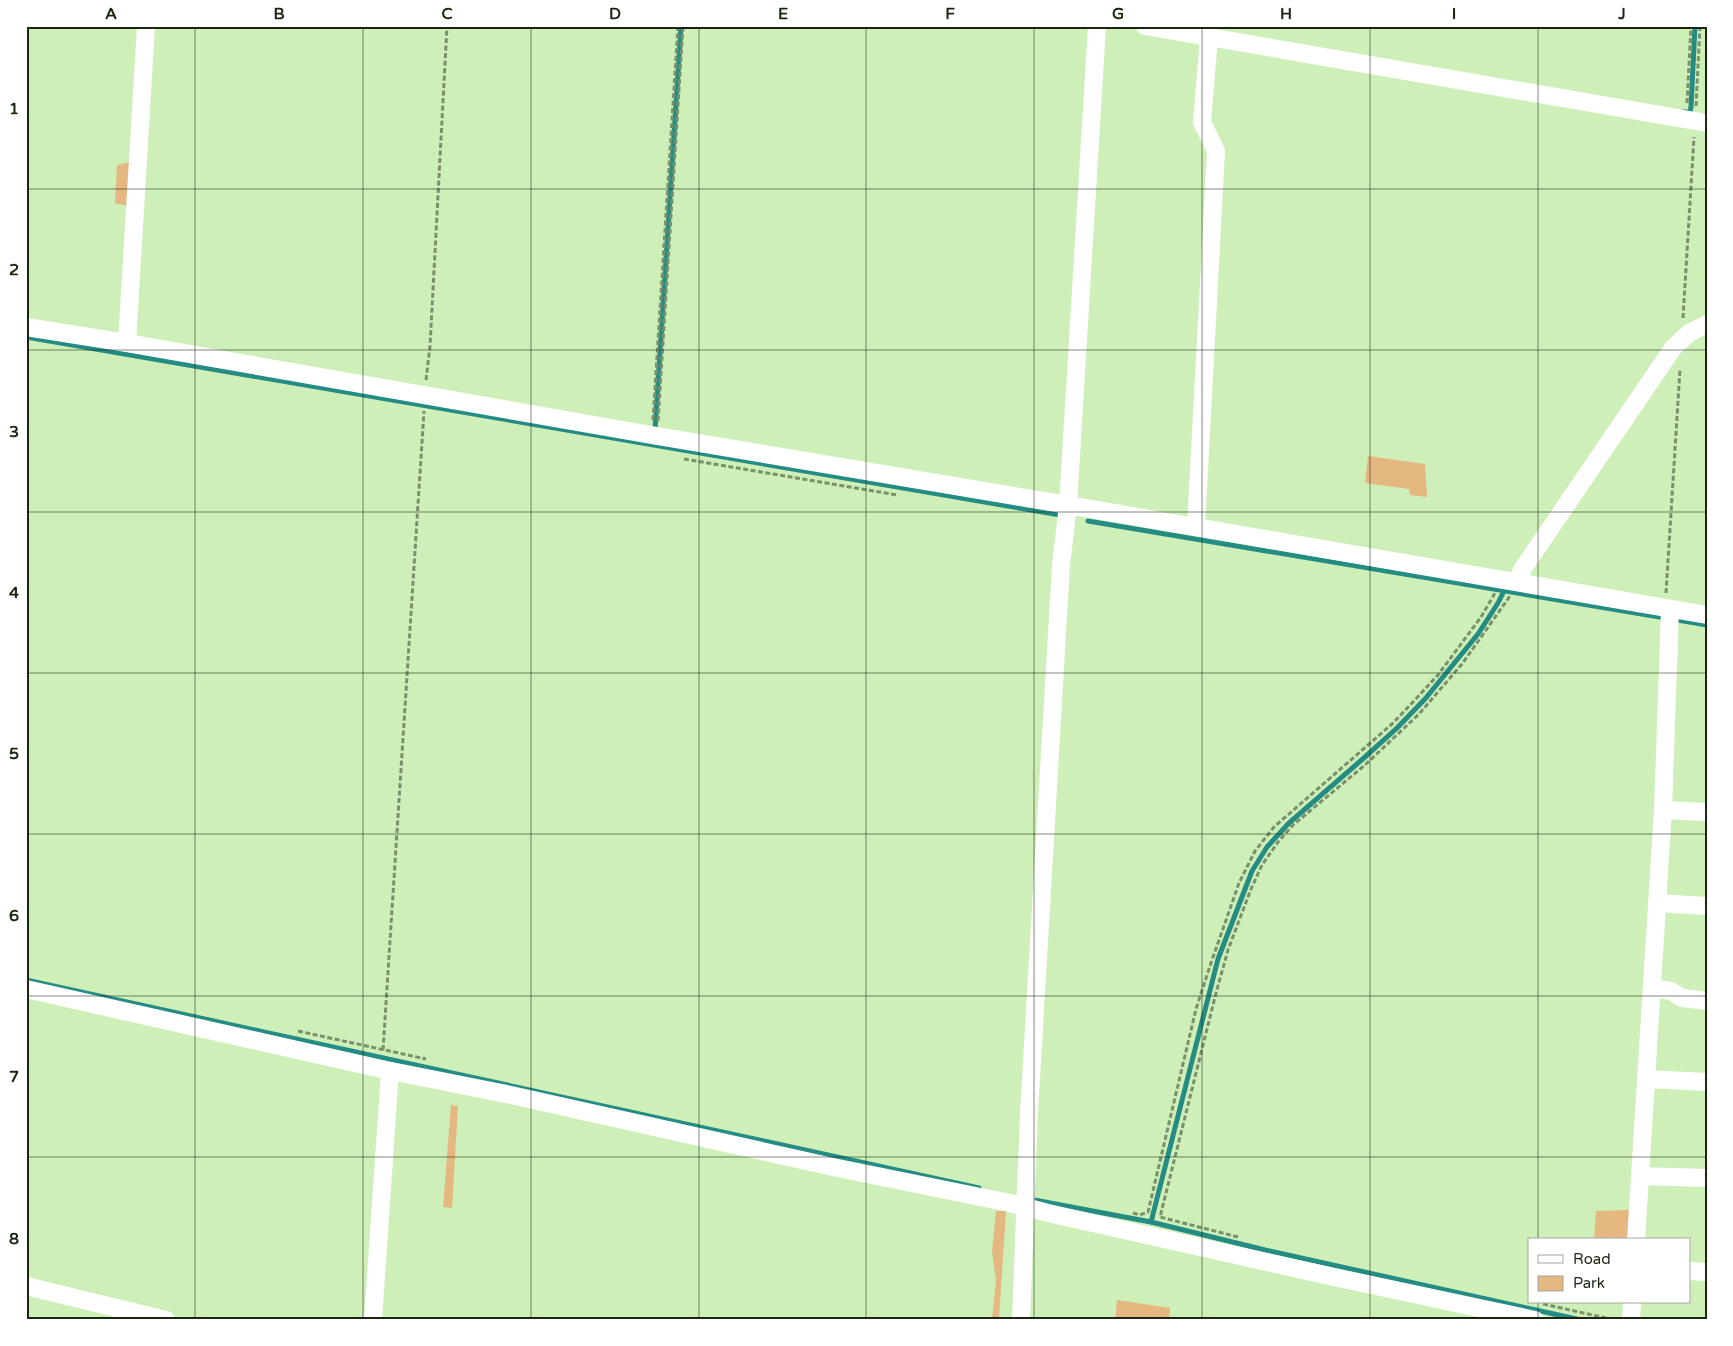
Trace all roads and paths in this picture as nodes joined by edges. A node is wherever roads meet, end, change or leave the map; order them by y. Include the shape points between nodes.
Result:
1 (146, 26) edge
2 (447, 26) edge
3 (678, 26) edge
4 (683, 26) edge
5 (1096, 26) edge
6 (1145, 26) edge
7 (1700, 26) edge
8 (1209, 38) junction
9 (1699, 118) edge
10 (1707, 324) edge
11 (26, 327) edge
12 (1682, 331) junction
13 (127, 343) junction
14 (424, 403) junction
15 (654, 436) junction
16 (1068, 505) junction
17 (1196, 527) junction
18 (1508, 586) junction
19 (1669, 613) junction
20 (1707, 615) edge
21 (1663, 810) junction
22 (1707, 812) edge
23 (1657, 903) junction
24 (1707, 906) edge
25 (1652, 988) junction
26 (26, 989) edge
27 (1707, 1001) edge
28 (383, 1050) dead end
29 (390, 1071) junction
30 (1646, 1079) junction
31 (1707, 1082) edge
32 (1640, 1176) junction
33 (1707, 1178) edge
34 (1026, 1201) junction
35 (1131, 1213) dead end
36 (1245, 1238) dead end
37 (1636, 1238) edge
38 (1690, 1271) edge
39 (1707, 1272) edge
40 (26, 1286) edge
41 (1632, 1304) edge
42 (1539, 1312) edge
43 (166, 1320) edge
44 (372, 1320) edge
45 (1020, 1320) edge
46 (1615, 1320) edge
47 (1631, 1320) edge

1 - 13 street
2 - 14 path via 430,346
3 - 15 path
4 - 15 path
5 - 16 street
6 - 8 street
7 - 9 path
8 - 9 street
8 - 17 street via 1202,122 1216,151
9 - 12 path
10 - 12 street via 1689,333
11 - 13 street
12 - 18 street via 1533,554
12 - 19 path
13 - 14 street
14 - 15 street
14 - 28 path
15 - 16 street
16 - 17 street
16 - 34 street via 1061,574
17 - 18 street
18 - 19 street
18 - 35 path via 1438,675 1392,724 1274,827 1255,851 1239,883 1196,1009 1148,1212 1140,1215
18 - 36 path via 1462,664 1419,714 1293,825 1262,865 1251,889 1216,993 1160,1218
19 - 20 street
19 - 21 street
21 - 22 street
21 - 23 street
23 - 24 street
23 - 25 street
25 - 27 street via 1682,998
25 - 30 street
26 - 29 street
29 - 34 street via 730,1145
29 - 44 street
30 - 31 street
30 - 32 street
32 - 33 street
32 - 37 street
34 - 42 street via 1334,1277
34 - 45 street
38 - 39 street
40 - 43 street
41 - 47 street
42 - 46 path

